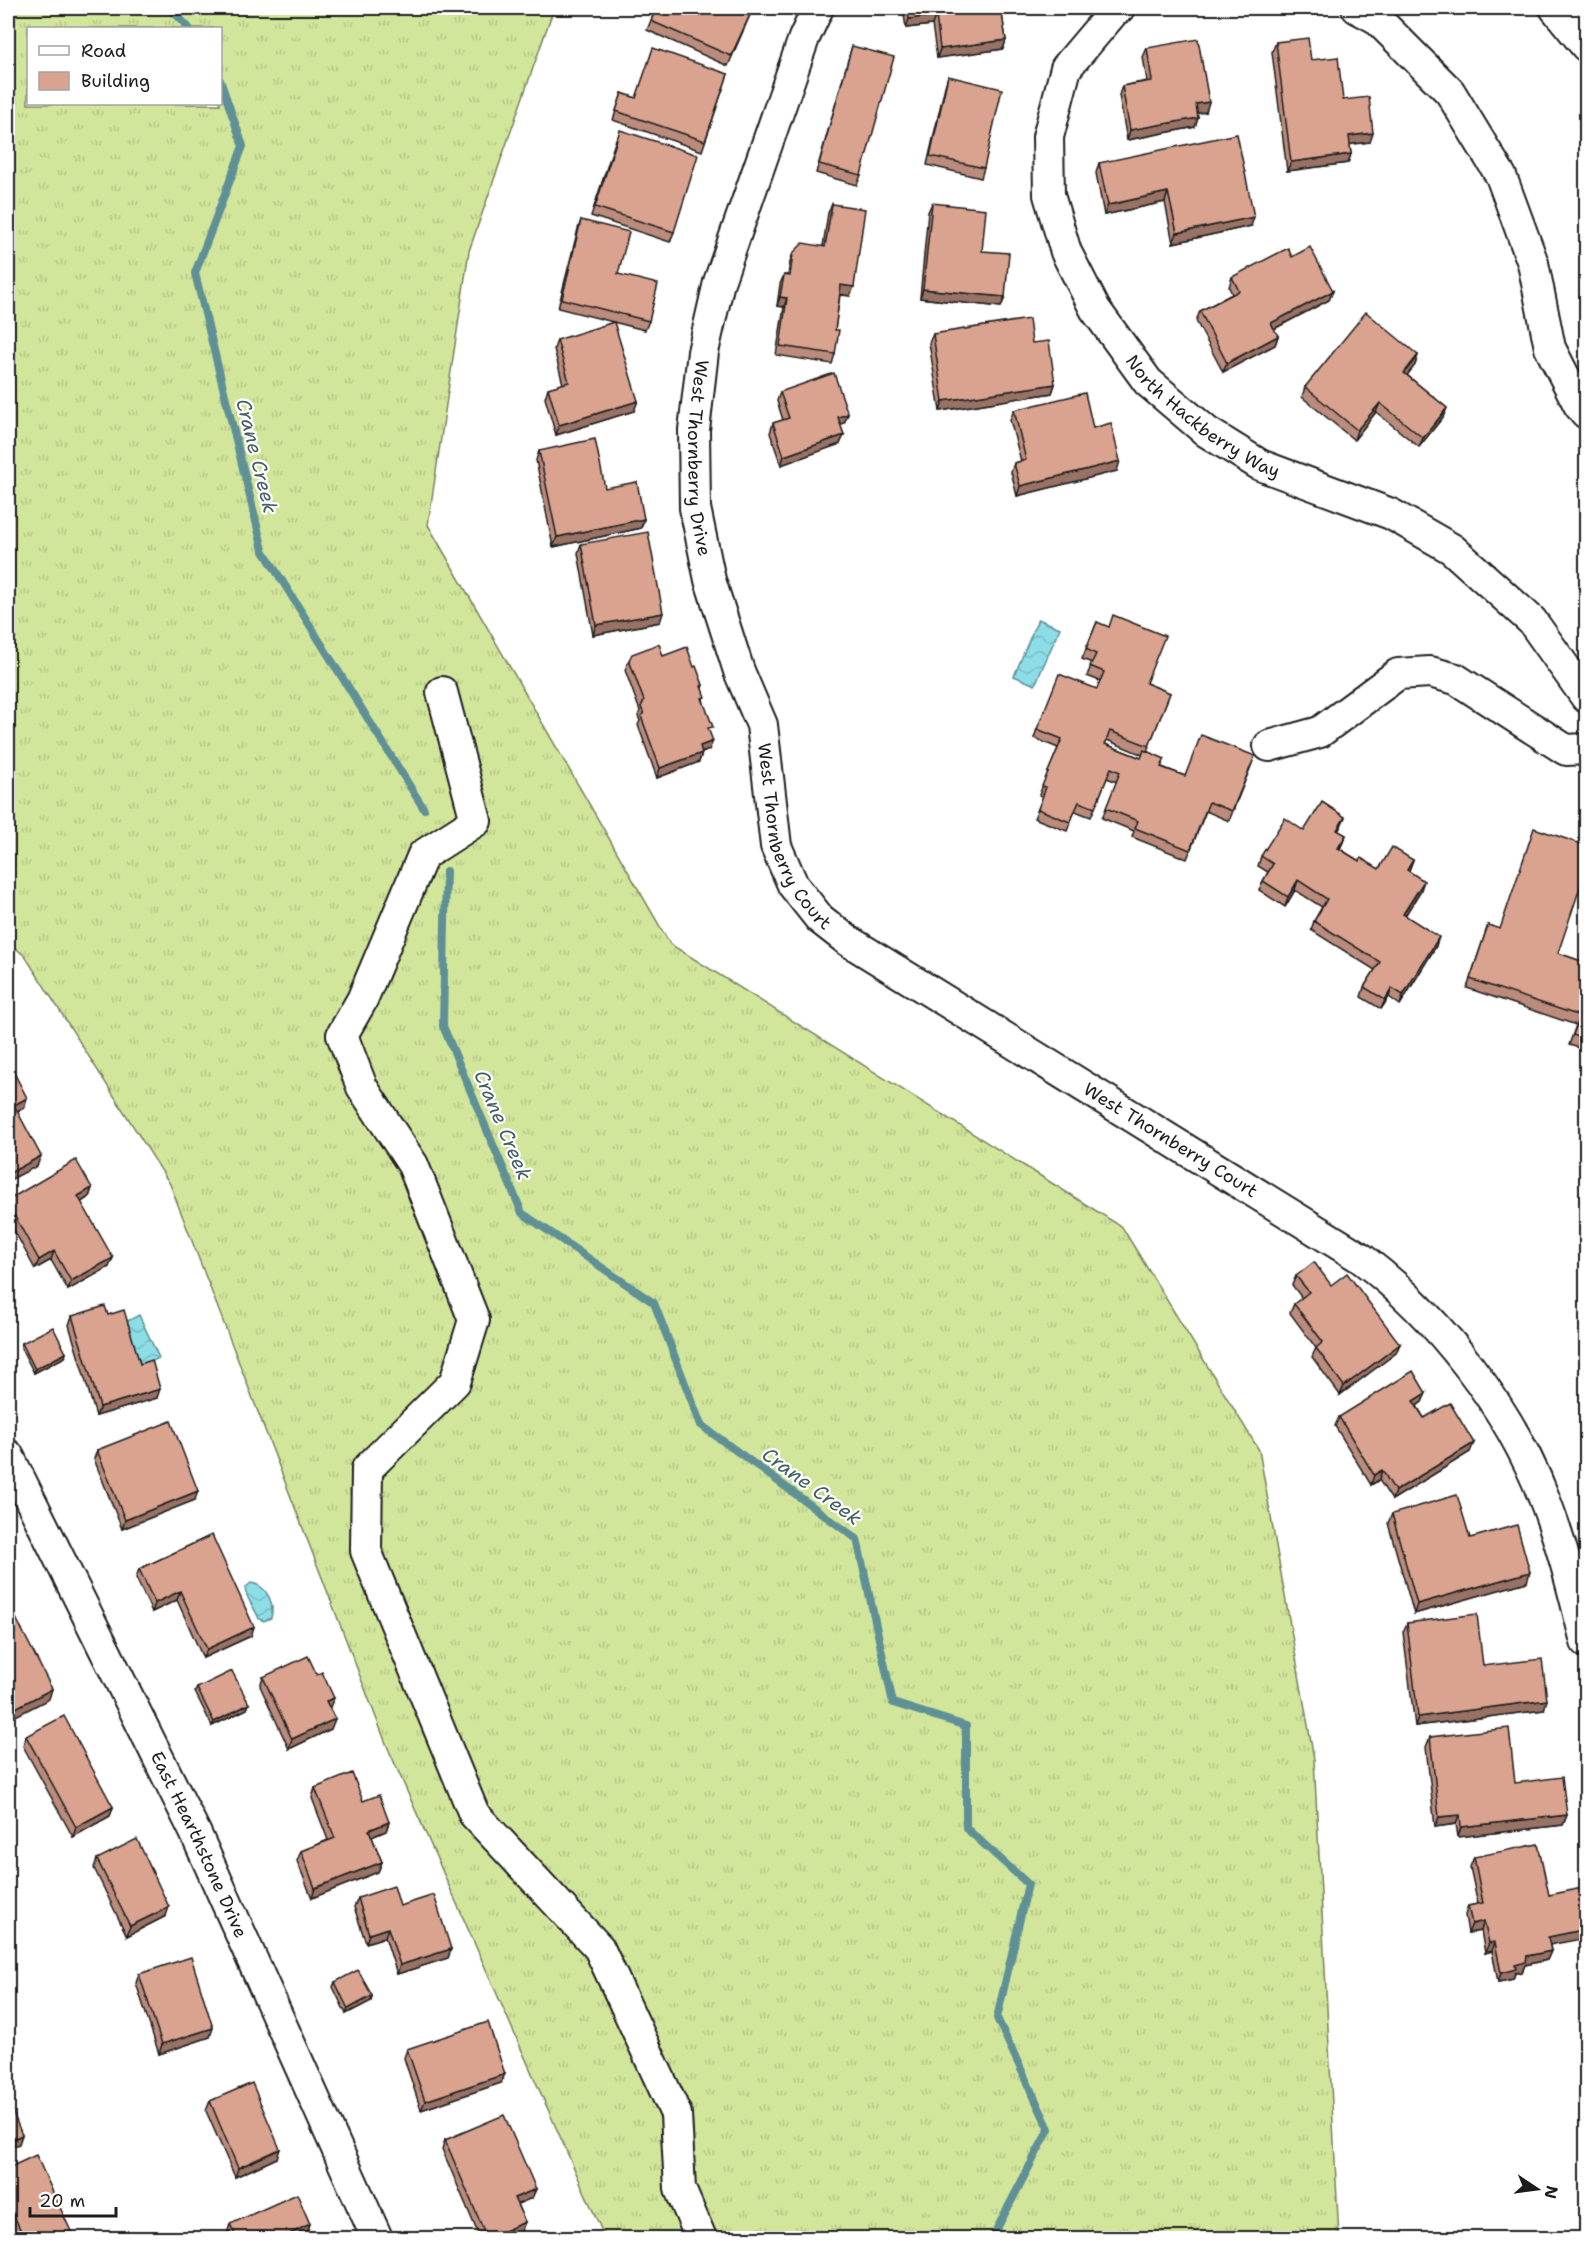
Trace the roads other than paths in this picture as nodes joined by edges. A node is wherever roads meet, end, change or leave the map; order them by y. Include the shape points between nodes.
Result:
1 (818, 8) edge
2 (1115, 8) edge
3 (1357, 8) edge
4 (1555, 8) edge
5 (1587, 46) edge
6 (1587, 413) edge
7 (739, 671) joint
8 (442, 692) dead end
9 (1587, 697) edge
10 (1269, 746) dead end
11 (1587, 748) edge
12 (8, 1455) edge
13 (1587, 1642) edge
14 (377, 2238) edge
15 (701, 2238) edge

1 - 7 street, West Thornberry Drive via 719,282 703,352 694,429 695,508 710,580
2 - 9 street, North Hackberry Way via 1066,68 1048,137 1049,195 1066,252 1095,309 1148,382 1206,432 1260,465 1391,514 1452,549 1532,621
3 - 6 street via 1376,18 1450,92 1501,176 1533,263 1550,348
4 - 5 street
7 - 13 street, West Thornberry Court via 762,725 776,846 793,885 820,919 847,940 1361,1258 1418,1305 1471,1370 1512,1430 1544,1497
8 - 15 street via 476,821 423,855 362,1000 342,1035 362,1087 413,1166 474,1320 455,1382 367,1469 366,1551 474,1814 599,1948 676,2114 680,2189
10 - 11 street via 1320,732 1398,674 1430,672 1456,679 1566,750
12 - 14 street, East Hearthstone Drive via 195,1832

